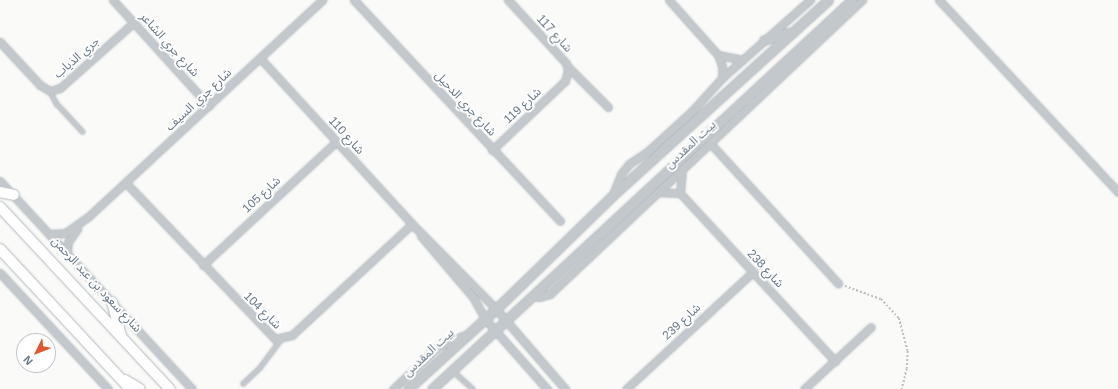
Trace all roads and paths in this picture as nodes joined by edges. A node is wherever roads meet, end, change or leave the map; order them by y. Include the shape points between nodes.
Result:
1 (112, 0) edge
2 (322, 0) edge
3 (354, 0) edge
4 (508, 0) edge
5 (669, 0) edge
6 (810, 0) edge
7 (828, 0) edge
8 (852, 0) edge
9 (862, 0) edge
10 (939, 0) edge
11 (133, 23) junction
12 (794, 31) junction
13 (764, 40) junction
14 (0, 42) edge
15 (718, 55) junction
16 (260, 58) junction
17 (743, 60) junction
18 (567, 66) junction
19 (567, 76) joint
20 (722, 78) junction
21 (50, 91) junction
22 (209, 106) junction
23 (608, 107) dead end
24 (82, 132) dead end
25 (336, 142) junction
26 (710, 144) junction
27 (492, 150) junction
28 (682, 170) junction
29 (0, 181) edge
30 (126, 183) junction
31 (0, 192) edge
32 (658, 192) junction
33 (1118, 192) edge
34 (680, 193) junction
35 (14, 195) junction
36 (611, 197) junction
37 (0, 207) edge
38 (89, 216) junction
39 (560, 222) dead end
40 (414, 226) junction
41 (49, 234) junction
42 (0, 249) edge
43 (67, 253) junction
44 (203, 265) junction
45 (753, 272) junction
46 (0, 273) edge
47 (838, 283) joint
48 (532, 296) junction
49 (112, 302) junction
50 (496, 310) junction
51 (485, 319) junction
52 (504, 320) junction
53 (871, 327) dead end
54 (495, 330) junction
55 (466, 335) junction
56 (122, 338) junction
57 (281, 340) junction
58 (835, 361) junction
59 (453, 370) junction
60 (115, 373) junction
61 (243, 384) dead end
62 (545, 388) edge
63 (108, 389) edge
64 (130, 389) edge
65 (140, 389) edge
66 (170, 389) edge
67 (192, 389) edge
68 (393, 389) edge
69 (408, 389) edge
70 (432, 389) edge
71 (473, 389) edge
72 (566, 389) edge
73 (626, 389) edge
74 (804, 389) edge
75 (902, 389) edge

1 - 11 street, شارع جري الشاعر
2 - 16 street, شارع جري السيف
3 - 27 street, شارع جري الدحيل
4 - 18 street, شارع 117
5 - 15 street
6 - 13 street, بيت المقدس
7 - 12 street, بيت المقدس
8 - 48 street, بيت المقدس
9 - 26 street, بيت المقدس
10 - 33 street
11 - 21 street, جري الذياب via 60,88
11 - 22 street, شارع جري الشاعر
12 - 13 street
12 - 36 street, بيت المقدس
13 - 17 street, بيت المقدس
14 - 21 street, جري الذياب via 40,85
15 - 17 street
15 - 20 street via 722,66
16 - 22 street, شارع جري السيف
16 - 25 street, شارع 110
17 - 20 street, بيت المقدس
18 - 19 street, شارع 117
18 - 23 street, شارع 117
19 - 27 street, شارع 119
20 - 36 street, بيت المقدس via 692,111 643,155 629,164 621,174
21 - 24 lane via 57,104
22 - 30 street, شارع جري السيف
25 - 40 street, شارع 110
25 - 44 street, شارع 105
26 - 28 street, بيت المقدس
26 - 47 street
27 - 39 street, شارع جري الدحيل
28 - 32 street, بيت المقدس
28 - 34 street
29 - 35 street, شارع سعود بن عبد الرحمن
30 - 38 street, شارع جري السيف
30 - 44 street, شارع 104
31 - 35 main road
32 - 34 street
32 - 48 street, بيت المقدس via 550,294
34 - 45 street, شارع 238
35 - 41 street, شارع سعود بن عبد الرحمن
36 - 50 street, بيت المقدس
37 - 56 main road, شارع سعود بن عبد الرحمن
38 - 41 street, شارع جري السيف via 65,233
38 - 43 street, شارع جري السيف via 70,237
40 - 50 street, شارع 110
40 - 51 street, شارع 110 via 472,297
40 - 57 street, شارع 104 via 292,335
41 - 43 street, شارع سعود بن عبد الرحمن
42 - 60 main road
43 - 49 street, شارع سعود بن عبد الرحمن
44 - 57 street, شارع 104 via 268,335
45 - 58 street, شارع 238
45 - 73 street, شارع 239
46 - 63 street
47 - 75 path via 881,299 899,318 908,351
48 - 52 street, بيت المقدس
49 - 56 main road
49 - 67 street, شارع سعود بن عبد الرحمن
50 - 51 street, بيت المقدس
50 - 52 street, شارع 110
51 - 54 street, شارع 110
51 - 55 street, بيت المقدس
52 - 54 street, بيت المقدس
52 - 72 street, شارع 110
53 - 58 street
54 - 59 street, بيت المقدس
54 - 62 street, شارع 110
55 - 68 street, بيت المقدس via 439,346
55 - 69 street, بيت المقدس
56 - 66 main road, شارع سعود بن عبد الرحمن
57 - 61 lane via 260,368
58 - 74 street
59 - 70 street, بيت المقدس
59 - 71 lane
60 - 64 main road
60 - 65 main road

